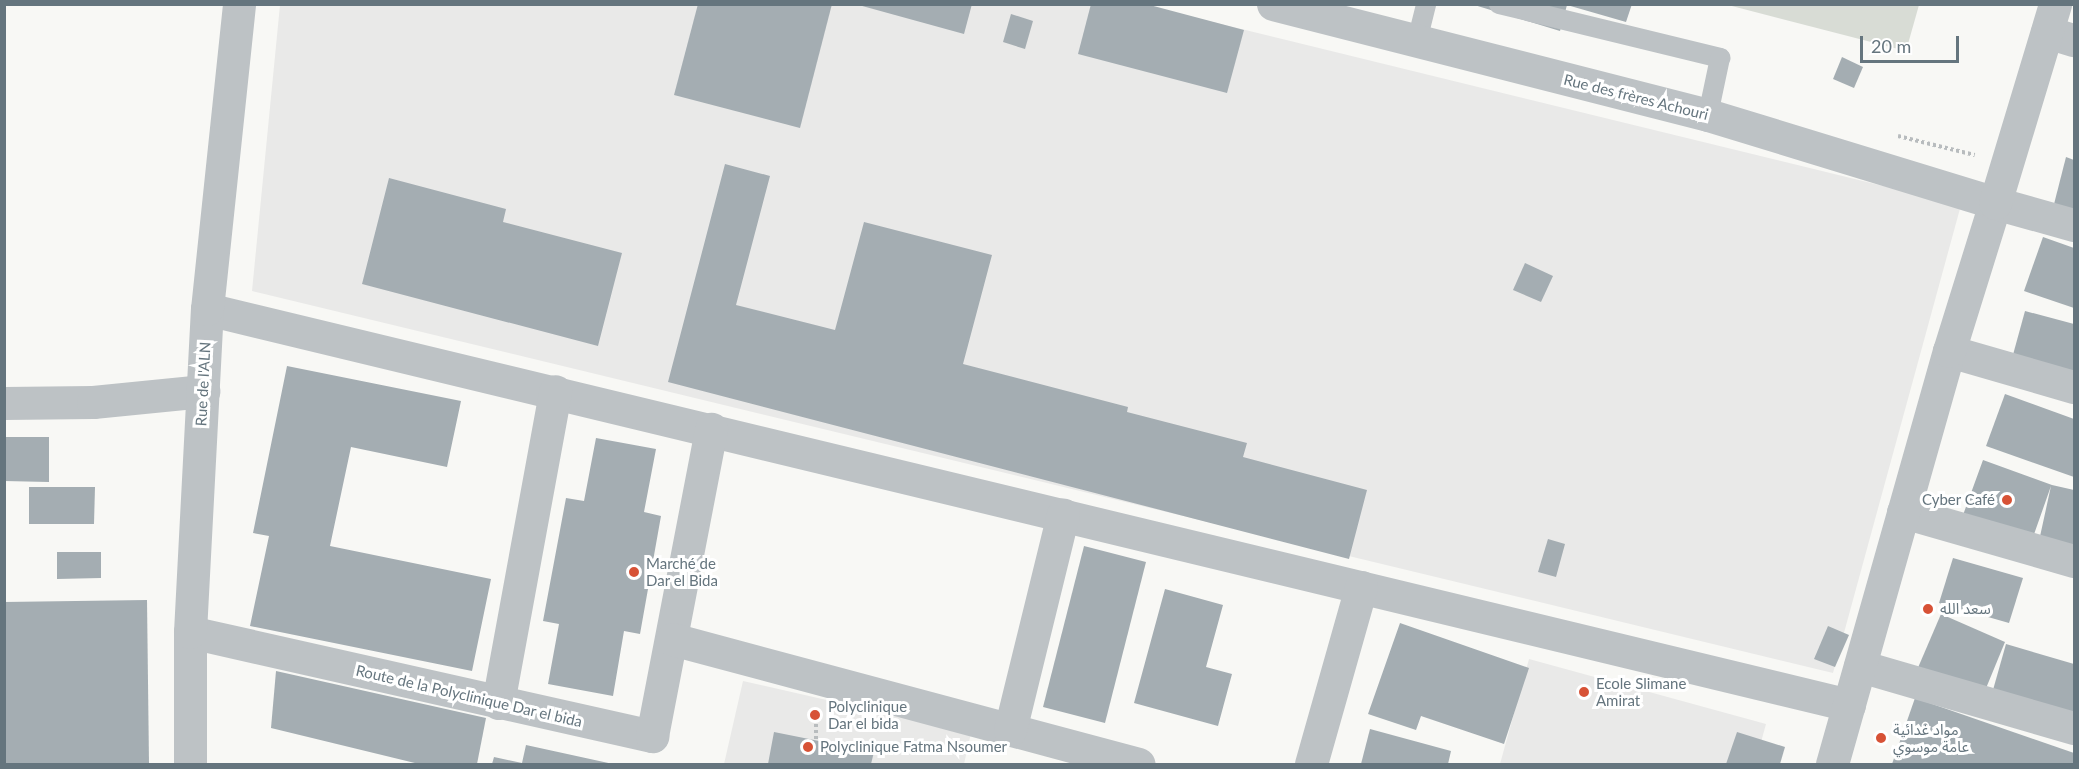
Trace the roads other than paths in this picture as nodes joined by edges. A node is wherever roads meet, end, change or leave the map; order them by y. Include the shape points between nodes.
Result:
1 (239, 4) edge
2 (1273, 4) edge
3 (1426, 4) edge
4 (1499, 4) edge
5 (2059, 25) edge
6 (1417, 41) junction
7 (1708, 115) junction
8 (1995, 203) junction
9 (2074, 225) edge
10 (207, 309) junction
11 (1949, 351) junction
12 (2074, 387) edge
13 (203, 391) junction
14 (555, 391) junction
15 (4, 403) edge
16 (711, 429) junction
17 (1904, 512) junction
18 (1063, 514) junction
19 (2074, 561) edge
20 (1361, 587) junction
21 (190, 632) junction
22 (672, 639) junction
23 (1860, 666) junction
24 (498, 703) junction
25 (1849, 705) junction
26 (2074, 728) edge
27 (1010, 730) junction
28 (190, 765) edge
29 (1139, 765) edge
30 (1311, 765) edge
31 (1832, 765) edge

1 - 10 street, Rue de l'ALN
2 - 6 street, Rue des frères Achouri
3 - 6 lane
4 - 7 lane via 1720,58
5 - 8 street
6 - 7 street, Rue des frères Achouri
7 - 8 street, Rue des frères Achouri
8 - 9 street, Rue des frères Achouri
8 - 11 street
10 - 13 street, Rue de l'ALN
10 - 14 street
11 - 12 street
11 - 17 street
13 - 15 street via 93,402
13 - 21 street, Rue de l'ALN
14 - 16 street
14 - 24 street
16 - 18 street
16 - 22 street, Route de la Polyclinique Dar el bida
17 - 19 street
17 - 23 street
18 - 20 street
18 - 27 street
20 - 25 street
20 - 30 street
21 - 24 street, Route de la Polyclinique Dar el bida
21 - 28 street, Rue de l'ALN
22 - 24 street, Route de la Polyclinique Dar el bida via 652,736
22 - 27 street
23 - 25 street
23 - 26 street
25 - 31 street
27 - 29 street

